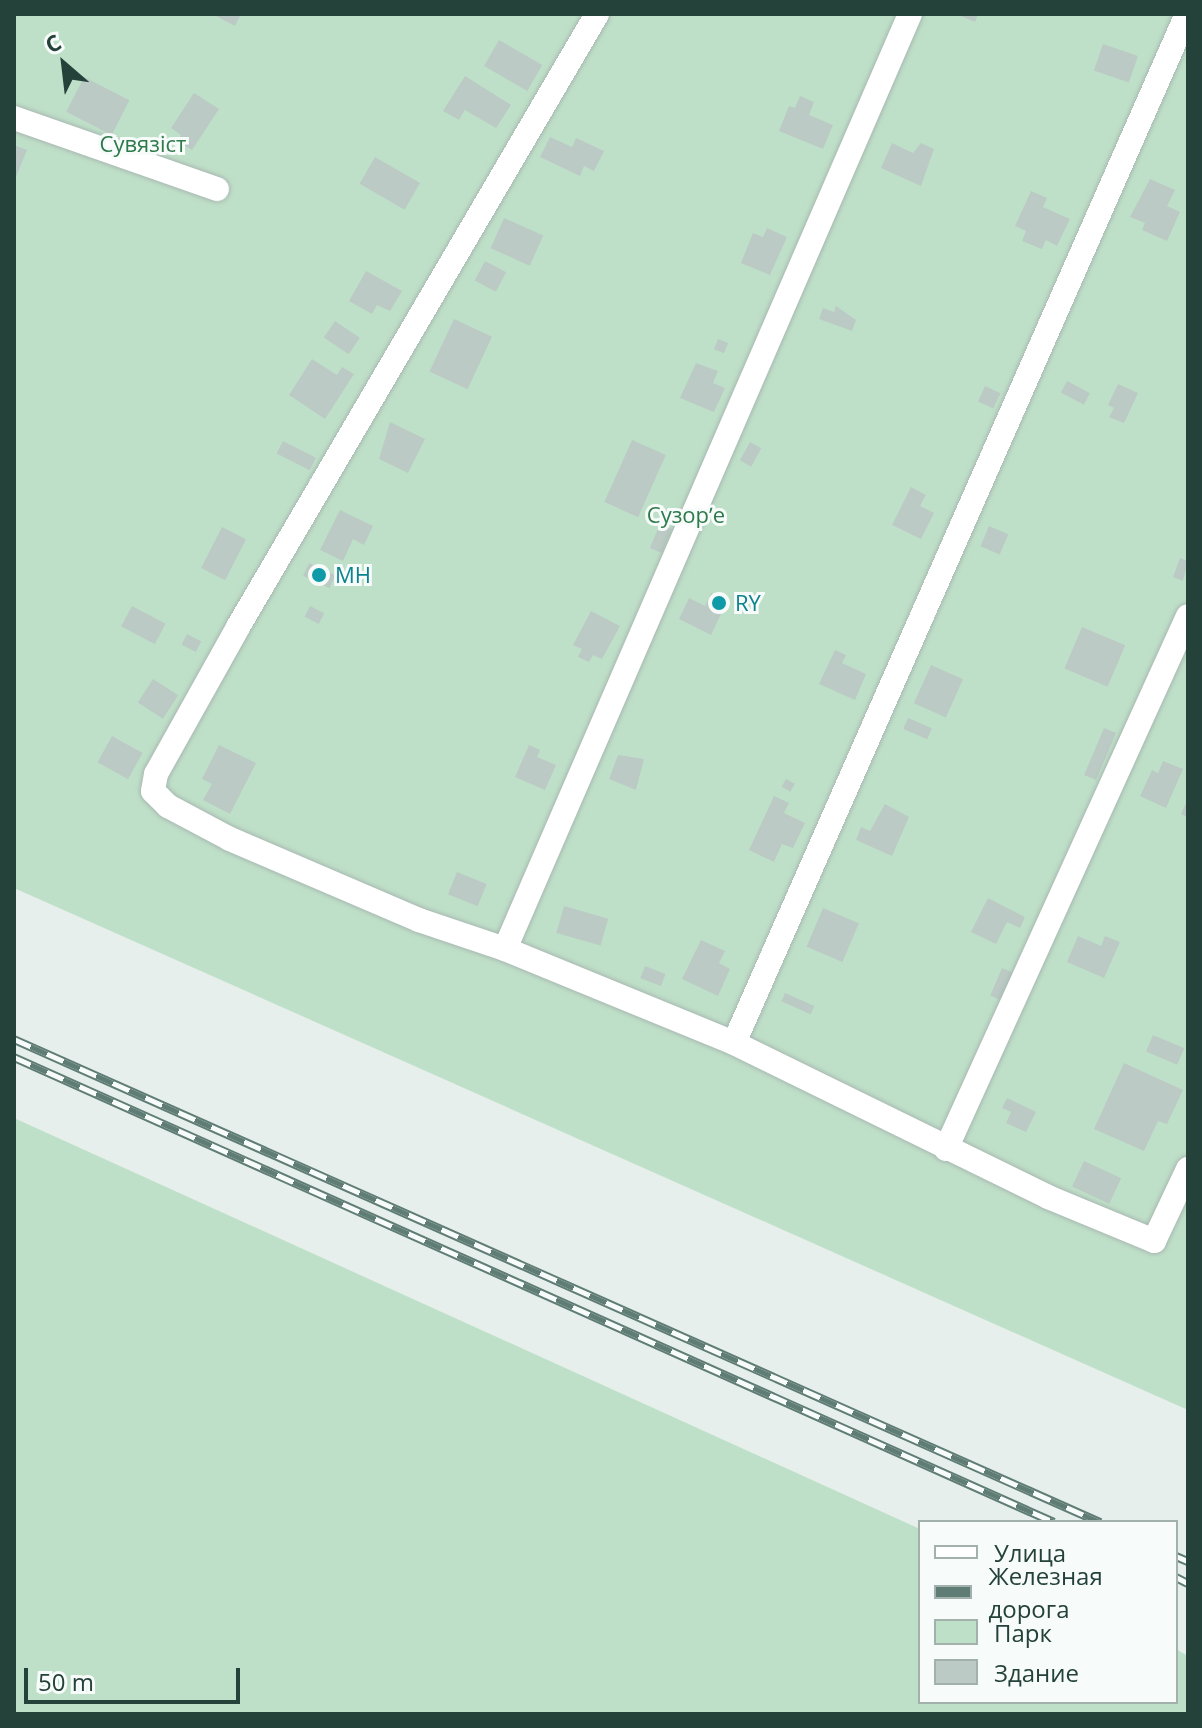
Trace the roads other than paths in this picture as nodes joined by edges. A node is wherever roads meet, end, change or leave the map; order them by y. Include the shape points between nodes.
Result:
1 (597, 14) edge
2 (910, 14) edge
3 (1187, 14) edge
4 (14, 118) edge
5 (217, 189) dead end
6 (1188, 616) edge
7 (505, 949) junction
8 (734, 1043) junction
9 (946, 1149) junction
10 (1188, 1169) edge

1 - 7 lane via 238,627 156,774 153,791 168,806 230,839 419,920
2 - 7 lane
3 - 8 lane
4 - 5 lane
6 - 9 lane
7 - 8 lane
8 - 9 lane
9 - 10 lane via 1154,1241

